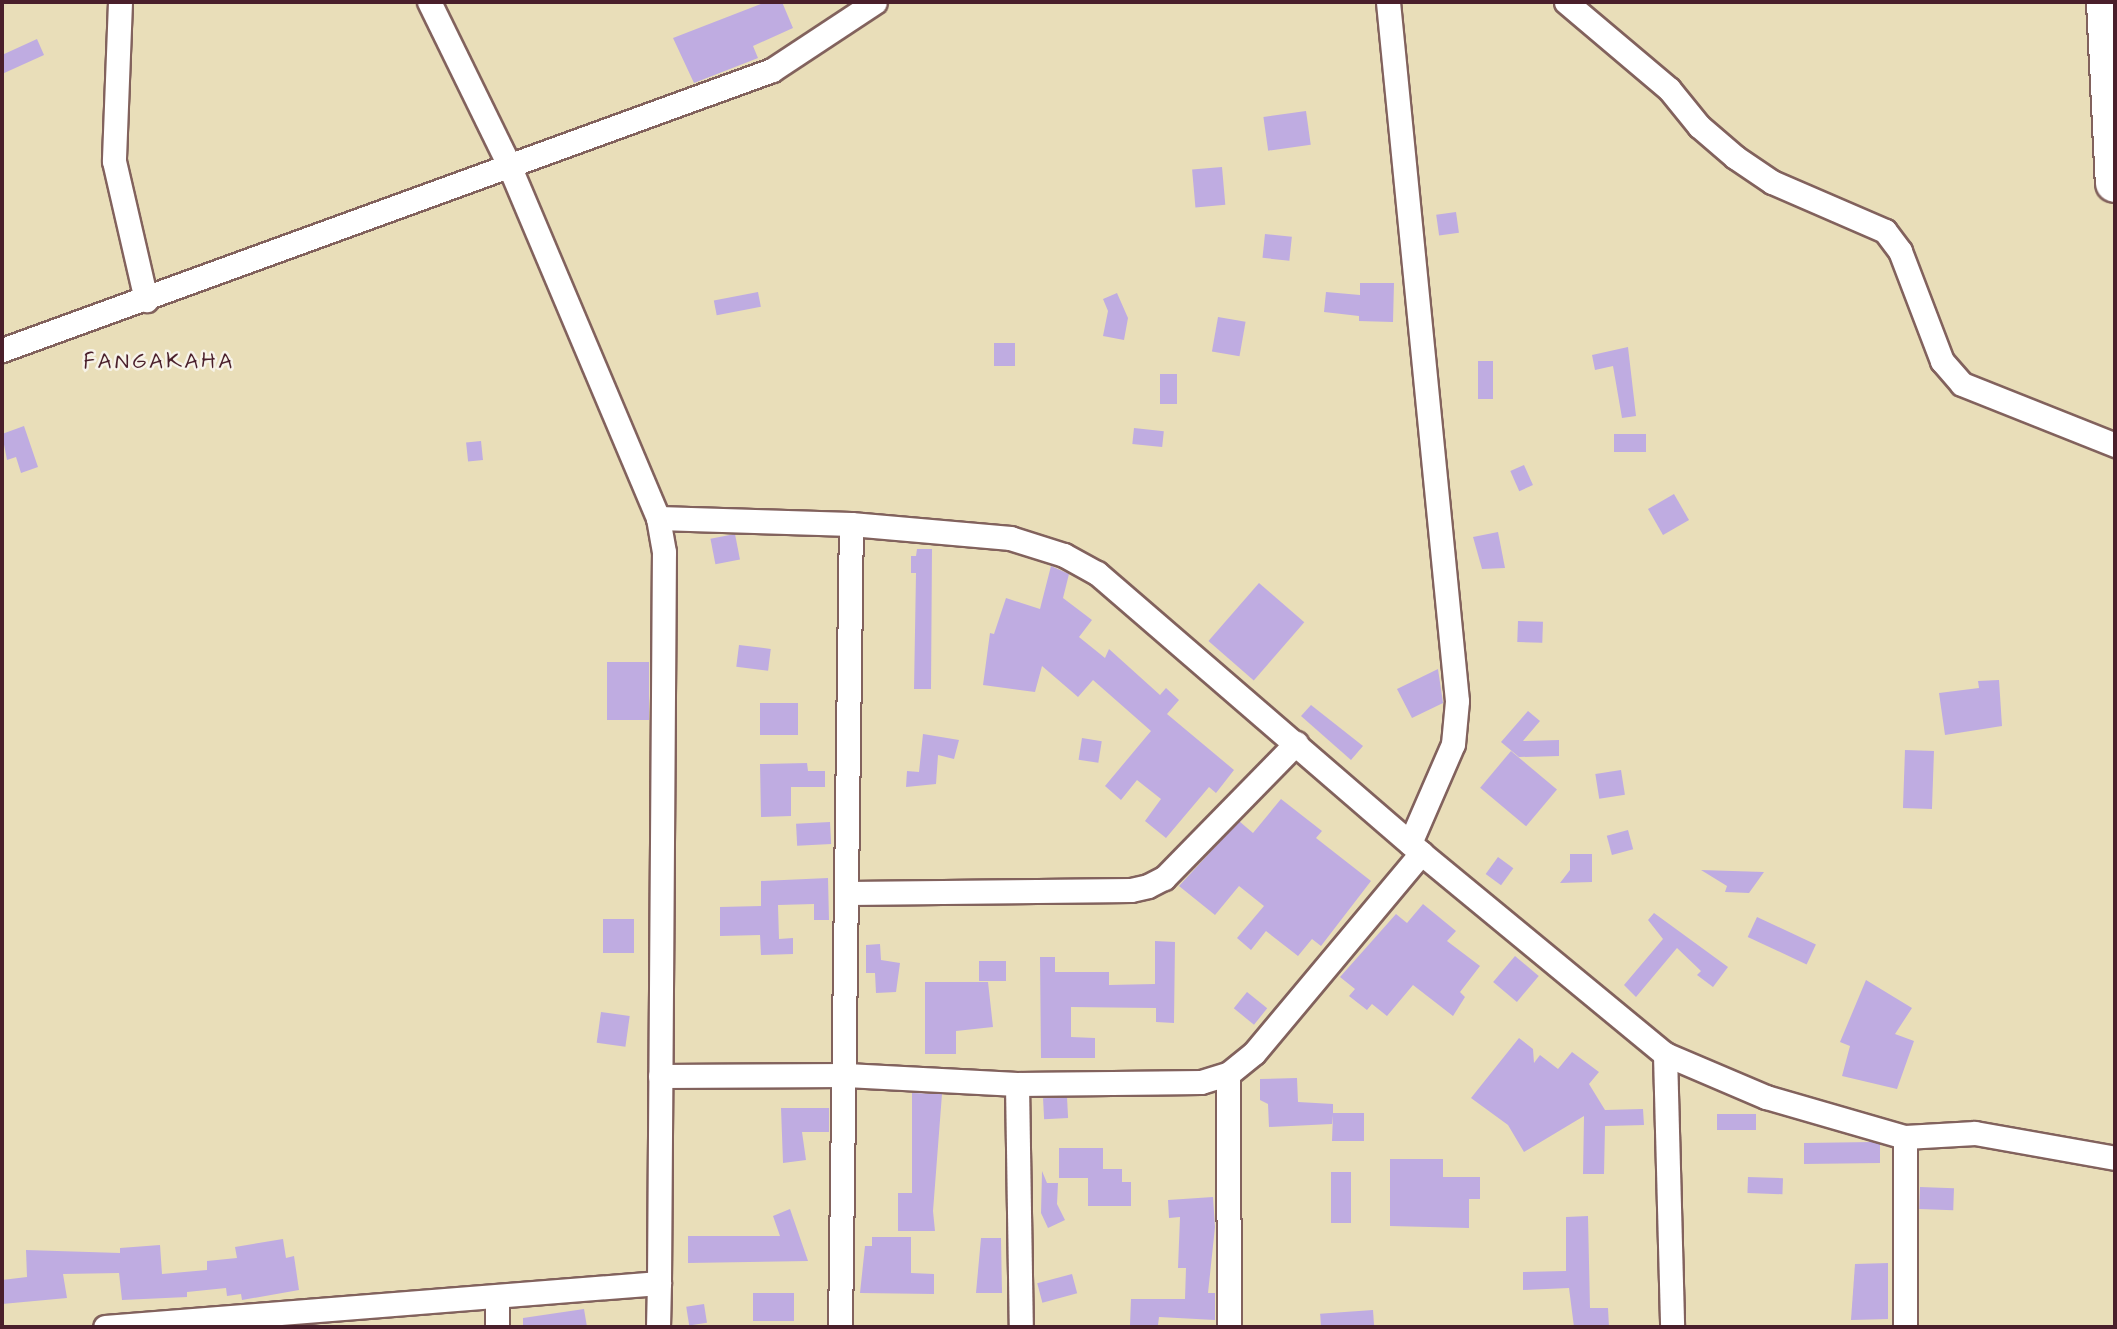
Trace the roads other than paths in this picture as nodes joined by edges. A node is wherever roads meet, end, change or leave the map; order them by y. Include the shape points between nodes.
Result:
1 (120, 2) edge
2 (429, 2) edge
3 (875, 2) edge
4 (1388, 2) edge
5 (1566, 2) edge
6 (2106, 2) edge
7 (510, 167) junction
8 (2115, 183) edge
9 (146, 300) junction
10 (2, 350) edge
11 (2115, 445) edge
12 (659, 518) junction
13 (851, 524) junction
14 (1296, 743) junction
15 (1415, 848) junction
16 (848, 893) junction
17 (1665, 1054) junction
18 (1228, 1074) junction
19 (846, 1075) junction
20 (660, 1076) junction
21 (1017, 1084) junction
22 (1905, 1137) junction
23 (2115, 1158) edge
24 (659, 1283) junction
25 (497, 1297) junction
26 (318, 1319) edge
27 (133, 1326) edge
28 (105, 1327) edge
29 (497, 1327) edge
30 (658, 1327) edge
31 (841, 1327) edge
32 (1020, 1327) edge
33 (1229, 1327) edge
34 (1672, 1327) edge
35 (1905, 1327) edge

1 - 9 street via 114,161
2 - 7 street
3 - 7 street via 772,70
4 - 15 street via 1457,701 1453,744
5 - 11 street via 1670,89 1699,126 1735,157 1772,182 1885,232 1900,251 1942,361 1962,384
6 - 8 highway
7 - 9 street
7 - 12 street
9 - 10 street
12 - 13 street
12 - 20 street via 664,552
13 - 14 street via 1010,538 1064,555 1097,573
13 - 16 street
14 - 15 street
14 - 16 street via 1164,878 1147,886 1131,890
15 - 17 street
15 - 18 street via 1254,1053
16 - 19 street
17 - 22 street via 1766,1097
17 - 34 street
18 - 21 street via 1201,1082
18 - 33 street
19 - 20 street
19 - 21 street
19 - 31 street
20 - 24 street
21 - 32 street
22 - 23 street via 1975,1133
22 - 35 street
24 - 25 street
24 - 30 street
25 - 26 street
25 - 29 street
26 - 27 street
27 - 28 street

